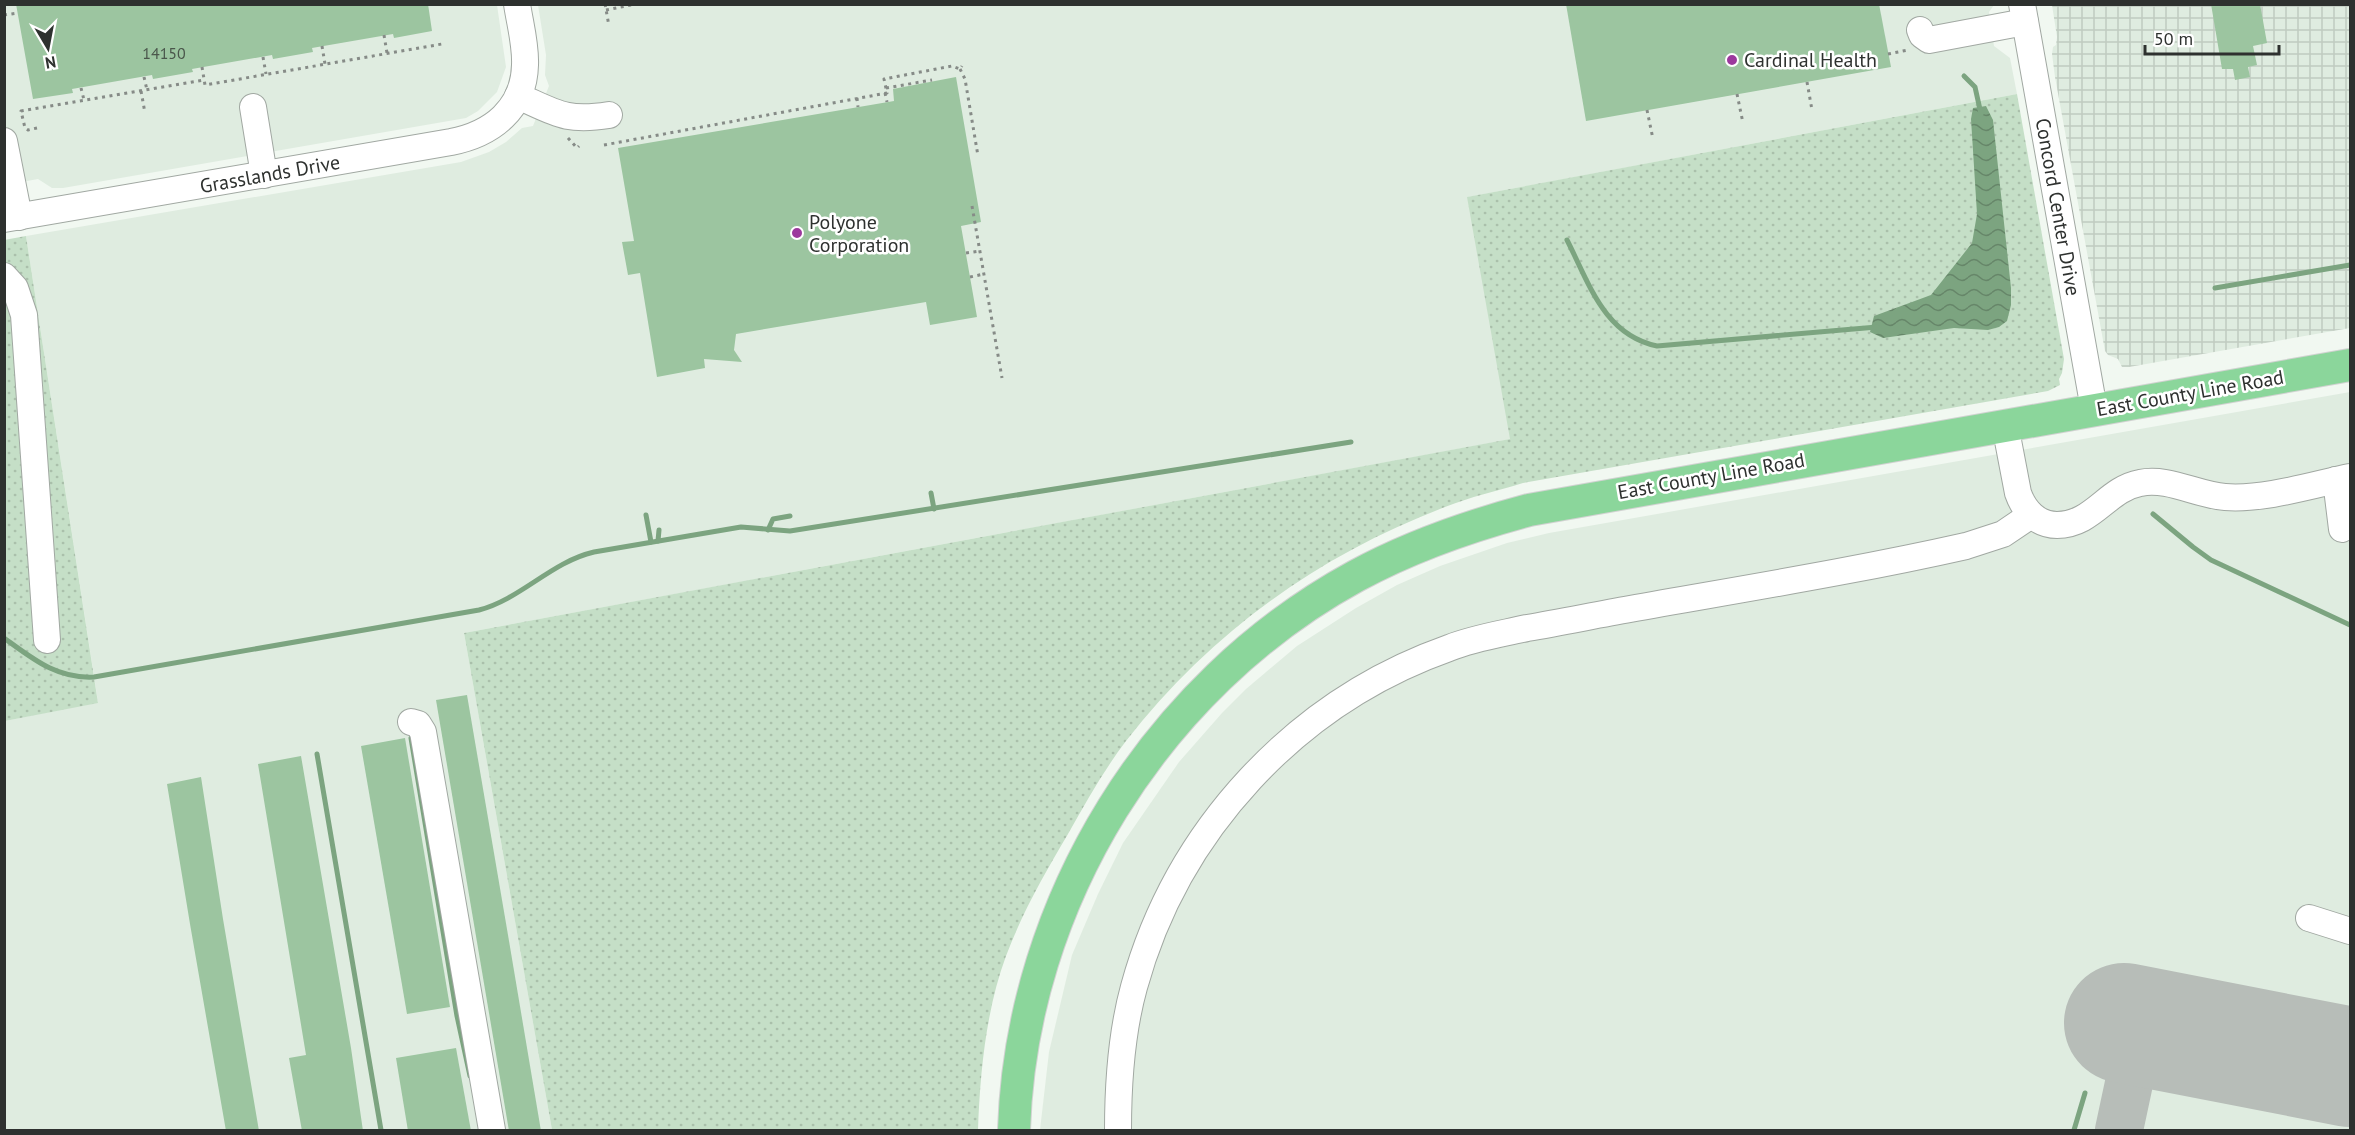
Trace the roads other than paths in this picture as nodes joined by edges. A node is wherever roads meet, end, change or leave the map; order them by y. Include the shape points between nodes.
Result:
1 (516, 4) edge
2 (2024, 13) edge
3 (1918, 39) road end
4 (518, 96) junction
5 (253, 107) dead end
6 (609, 115) dead end
7 (4, 141) edge
8 (264, 175) junction
9 (12, 218) edge
10 (4, 276) edge
11 (2350, 365) edge
12 (2094, 409) junction
13 (2005, 425) junction
14 (2343, 479) edge
15 (2031, 515) junction
16 (2342, 529) dead end
17 (47, 640) dead end
18 (411, 722) dead end
19 (2308, 918) dead end
20 (2350, 931) edge
21 (492, 1131) edge
22 (1014, 1131) edge
23 (1118, 1131) edge

1 - 4 street via 525,63
2 - 3 street via 1929,40
2 - 12 street, Concord Center Drive
4 - 6 street via 576,119
4 - 8 street, Grasslands Drive via 496,124 466,139
5 - 8 street
7 - 9 street
8 - 9 street, Grasslands Drive
10 - 17 street via 15,288 24,315
11 - 12 main road, East County Line Road
12 - 13 main road, East County Line Road
13 - 15 street via 2018,493
13 - 22 main road, East County Line Road via 1529,510 1462,528 1355,577 1275,629 1205,691 1148,757 1102,824 1049,943 1028,1020
14 - 15 street via 2236,497 2151,481 2120,490 2086,518 2073,523 2046,524
14 - 16 street
15 - 23 street via 2003,534 1966,546 1468,641 1396,670 1335,705 1295,735 1243,785 1178,877 1149,942 1132,996 1123,1045
18 - 21 street via 423,732
19 - 20 street

